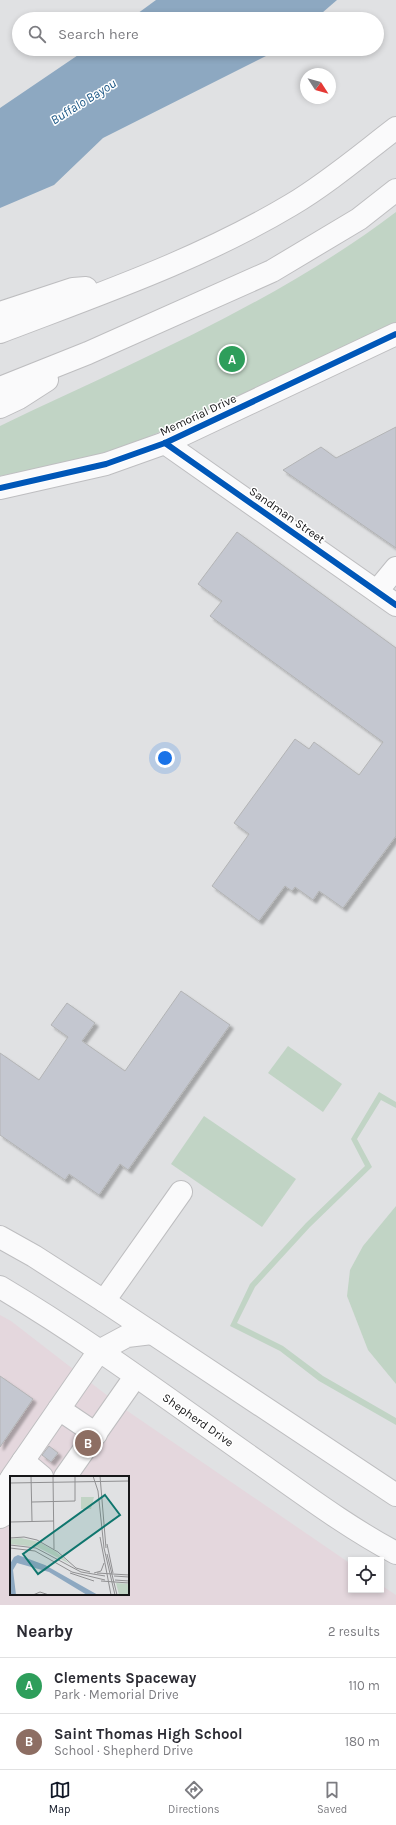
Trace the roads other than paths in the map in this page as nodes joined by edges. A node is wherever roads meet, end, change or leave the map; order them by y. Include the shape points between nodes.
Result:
1 (396, 128) edge
2 (396, 190) edge
3 (124, 286) junction
4 (0, 313) edge
5 (0, 332) edge
6 (396, 334) edge
7 (88, 353) junction
8 (0, 388) edge
9 (0, 407) edge
10 (165, 443) junction
11 (0, 488) edge
12 (396, 568) edge
13 (378, 591) junction
14 (396, 604) edge
15 (181, 1192) dead end
16 (0, 1237) edge
17 (0, 1287) edge
18 (104, 1301) junction
19 (152, 1333) junction
20 (99, 1351) junction
21 (136, 1377) junction
22 (59, 1409) junction
23 (96, 1434) junction
24 (15, 1472) edge
25 (37, 1476) edge
26 (66, 1476) edge
27 (10, 1479) edge
28 (0, 1494) edge
29 (396, 1495) edge
30 (10, 1512) edge
31 (0, 1517) edge
32 (396, 1554) edge

1 - 3 main road via 292,205 220,244
2 - 7 main road via 359,219 272,271
3 - 4 main road via 73,289
3 - 5 main road
6 - 10 main road, Memorial Drive
7 - 8 main road
7 - 9 main road via 19,398
10 - 11 main road, Memorial Drive via 106,464
10 - 13 main road, Sandman Street
12 - 13 main road
13 - 14 main road, Sandman Street
15 - 18 main road
16 - 18 main road
17 - 20 main road, Shepherd Drive
18 - 19 main road
19 - 20 main road via 127,1336
19 - 29 main road
20 - 21 main road, Shepherd Drive
20 - 22 main road
21 - 23 main road
21 - 32 main road, Shepherd Drive via 299,1491
22 - 23 main road
22 - 24 main road
23 - 26 main road
24 - 25 main road
27 - 28 main road
30 - 31 main road

